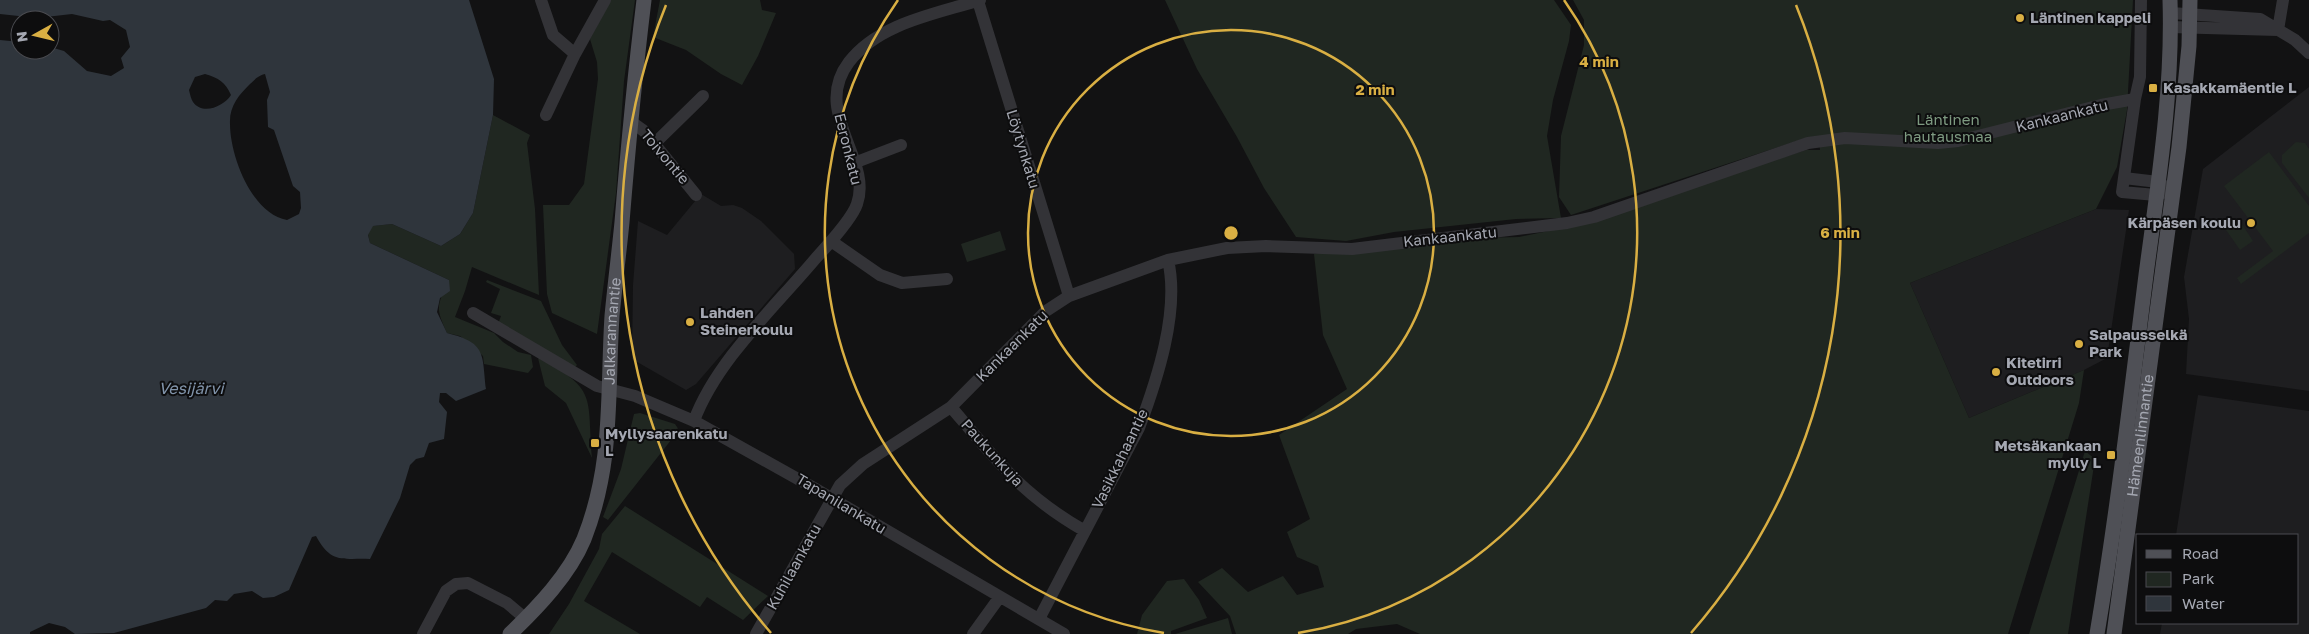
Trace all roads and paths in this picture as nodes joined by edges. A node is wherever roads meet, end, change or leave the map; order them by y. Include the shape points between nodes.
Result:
1 (541, 0) edge
2 (605, 0) edge
3 (644, 0) edge
4 (979, 0) edge
5 (2141, 0) edge
6 (2282, 0) edge
7 (2171, 13) edge
8 (2190, 13) edge
9 (2278, 30) junction
10 (2309, 53) edge
11 (575, 54) junction
12 (703, 96) dead end
13 (2135, 100) junction
14 (546, 115) dead end
15 (630, 122) junction
16 (655, 143) junction
17 (901, 145) dead end
18 (854, 163) junction
19 (2124, 178) junction
20 (2166, 190) junction
21 (696, 195) dead end
22 (831, 241) junction
23 (1168, 260) junction
24 (948, 279) dead end
25 (1069, 296) junction
26 (473, 313) dead end
27 (610, 390) junction
28 (951, 407) junction
29 (694, 421) junction
30 (832, 499) junction
31 (1085, 530) junction
32 (999, 598) junction
33 (526, 619) junction
34 (1039, 619) junction
35 (423, 634) edge
36 (510, 634) edge
37 (756, 634) edge
38 (973, 634) edge
39 (1064, 634) edge
40 (2097, 634) edge
41 (2114, 634) edge

1 - 11 street via 553,35
2 - 11 street
3 - 15 main road, Jalkarannantie
4 - 18 street, Eeronkatu via 908,22 883,34 860,49 848,64 836,93 839,122
4 - 25 street, Löytynkatu
5 - 13 street via 2140,77
6 - 9 street
7 - 8 street
7 - 20 main road, Hämeenlinnantie via 2165,120
8 - 9 street
8 - 20 main road, Hämeenlinnantie
9 - 10 street
11 - 14 street
12 - 16 street
13 - 19 street
13 - 23 street, Kankaankatu via 2101,105 1958,141 1938,143 1845,138 1808,143 1594,217 1568,223 1352,249 1227,248
15 - 16 street, Toivontie via 639,126
15 - 27 main road, Jalkarannantie via 612,316
16 - 21 street, Toivontie
17 - 18 street
18 - 22 street, Eeronkatu via 860,185 857,205
19 - 20 street
19 - 20 street via 2122,192
20 - 40 main road, Hämeenlinnantie
20 - 41 main road, Hämeenlinnantie
22 - 24 street via 880,275 902,283
22 - 29 street, Eeronkatu via 727,361 708,389
23 - 25 street, Kankaankatu
23 - 31 street, Vasikkahaantie via 1172,278 1171,300 1150,399 1139,428
25 - 28 street, Kankaankatu via 1046,310
26 - 27 street, Tapanilankatu via 597,386
27 - 29 street, Tapanilankatu via 635,396
27 - 33 main road, Jalkarannantie via 603,474 583,541 566,570
28 - 30 street, Kankaankatu via 850,474
28 - 31 street, Paukunkuja via 1002,469 1040,502
29 - 30 street, Tapanilankatu
30 - 32 street, Tapanilankatu
30 - 37 street, Kuhilaankatu
31 - 34 street, Vasikkahaantie
32 - 34 street, Tapanilankatu
32 - 38 street
33 - 35 street via 507,603 468,583 456,584 446,591
33 - 36 main road, Jalkarannantie
34 - 39 street, Tapanilankatu

